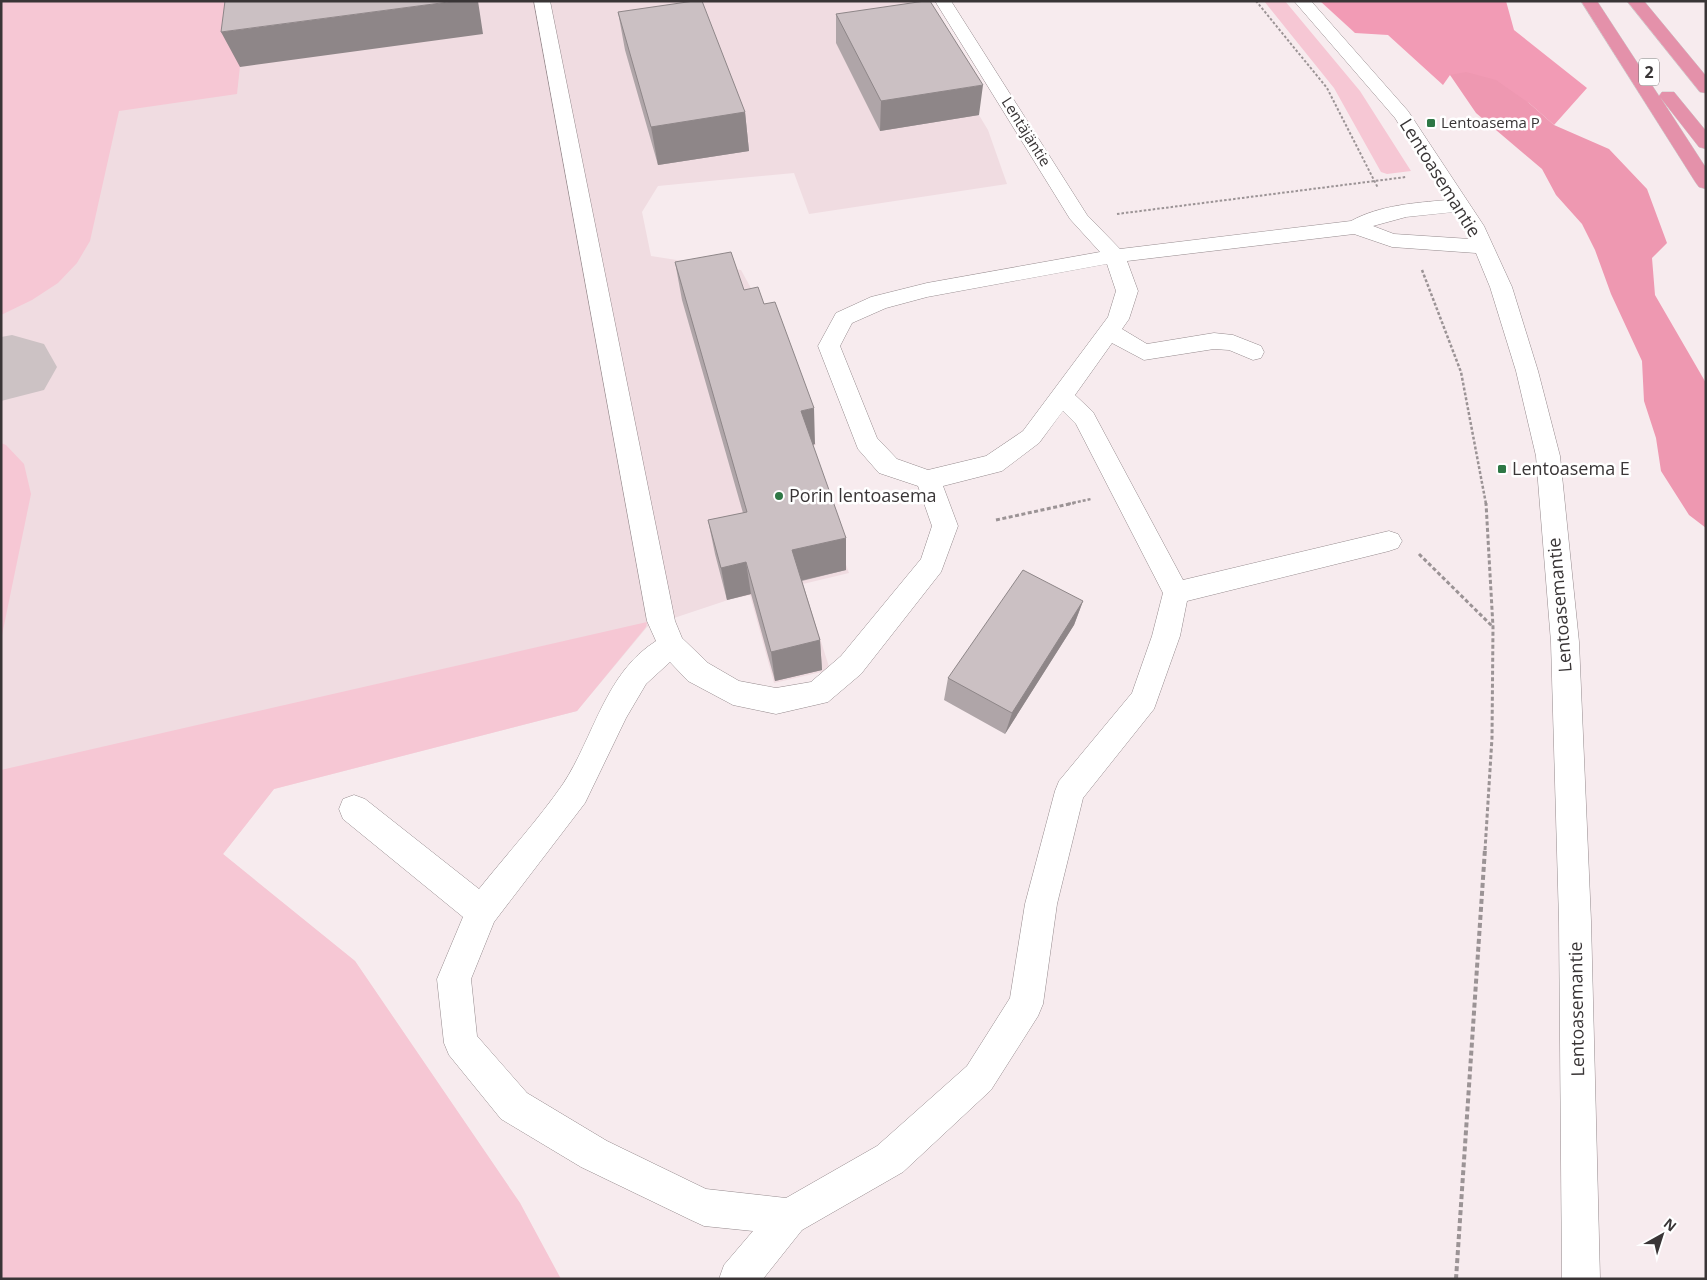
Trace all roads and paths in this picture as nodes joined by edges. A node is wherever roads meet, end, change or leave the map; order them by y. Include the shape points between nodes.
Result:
1 (542, 1) edge
2 (943, 1) edge
3 (1256, 1) edge
4 (1302, 1) edge
5 (1591, 1) edge
6 (1635, 1) edge
7 (1706, 88) edge
8 (1706, 143) edge
9 (1374, 181) junction
10 (1706, 184) edge
11 (1459, 206) junction
12 (1394, 214) junction
13 (1080, 219) junction
14 (1356, 227) junction
15 (1408, 242) junction
16 (1483, 247) junction
17 (1115, 256) junction
18 (1109, 331) junction
19 (1252, 352) dead end
20 (1060, 396) junction
21 (928, 480) junction
22 (1091, 500) dead end
23 (996, 520) dead end
24 (1389, 541) joint
25 (1176, 594) junction
26 (1493, 627) junction
27 (672, 646) junction
28 (354, 809) dead end
29 (482, 911) junction
30 (789, 1217) junction
31 (738, 1279) edge
32 (1456, 1279) edge
33 (1581, 1279) edge

1 - 27 street via 661,620
2 - 13 street, Lentäjäntie
3 - 9 path via 1327,88
4 - 11 street, Lentoasemantie via 1402,115
5 - 8 highway, 2
5 - 10 highway
6 - 7 highway, 2
9 - 12 path
9 - 13 path
11 - 12 street
11 - 16 street, Lentoasemantie via 1474,226
12 - 14 street via 1366,220
13 - 17 street, Lentäjäntie
14 - 15 street via 1392,240
14 - 17 street
15 - 16 street
15 - 26 path via 1423,272 1461,372 1485,492
16 - 33 street, Lentoasemantie via 1501,287 1527,371 1548,456 1565,642 1576,921
17 - 18 street via 1127,291 1118,319
17 - 21 street via 928,290 879,302 844,318 829,346 867,443 888,466
18 - 19 street via 1144,352 1214,341 1233,343
18 - 20 street
20 - 21 street via 1030,437 993,464
20 - 25 street via 1085,418
21 - 27 street via 945,526 932,564 852,665 818,692 776,701 733,692 698,672
22 - 23 path
24 - 25 street
24 - 26 path via 1415,549
25 - 30 street via 1166,636 1144,700 1070,791 1041,904 1026,1004 979,1078 890,1158
26 - 32 path via 1492,738
27 - 29 street via 656,656 636,676 574,794
28 - 29 street
29 - 30 street via 454,978 461,1043 514,1106 594,1154 704,1207
30 - 31 street

